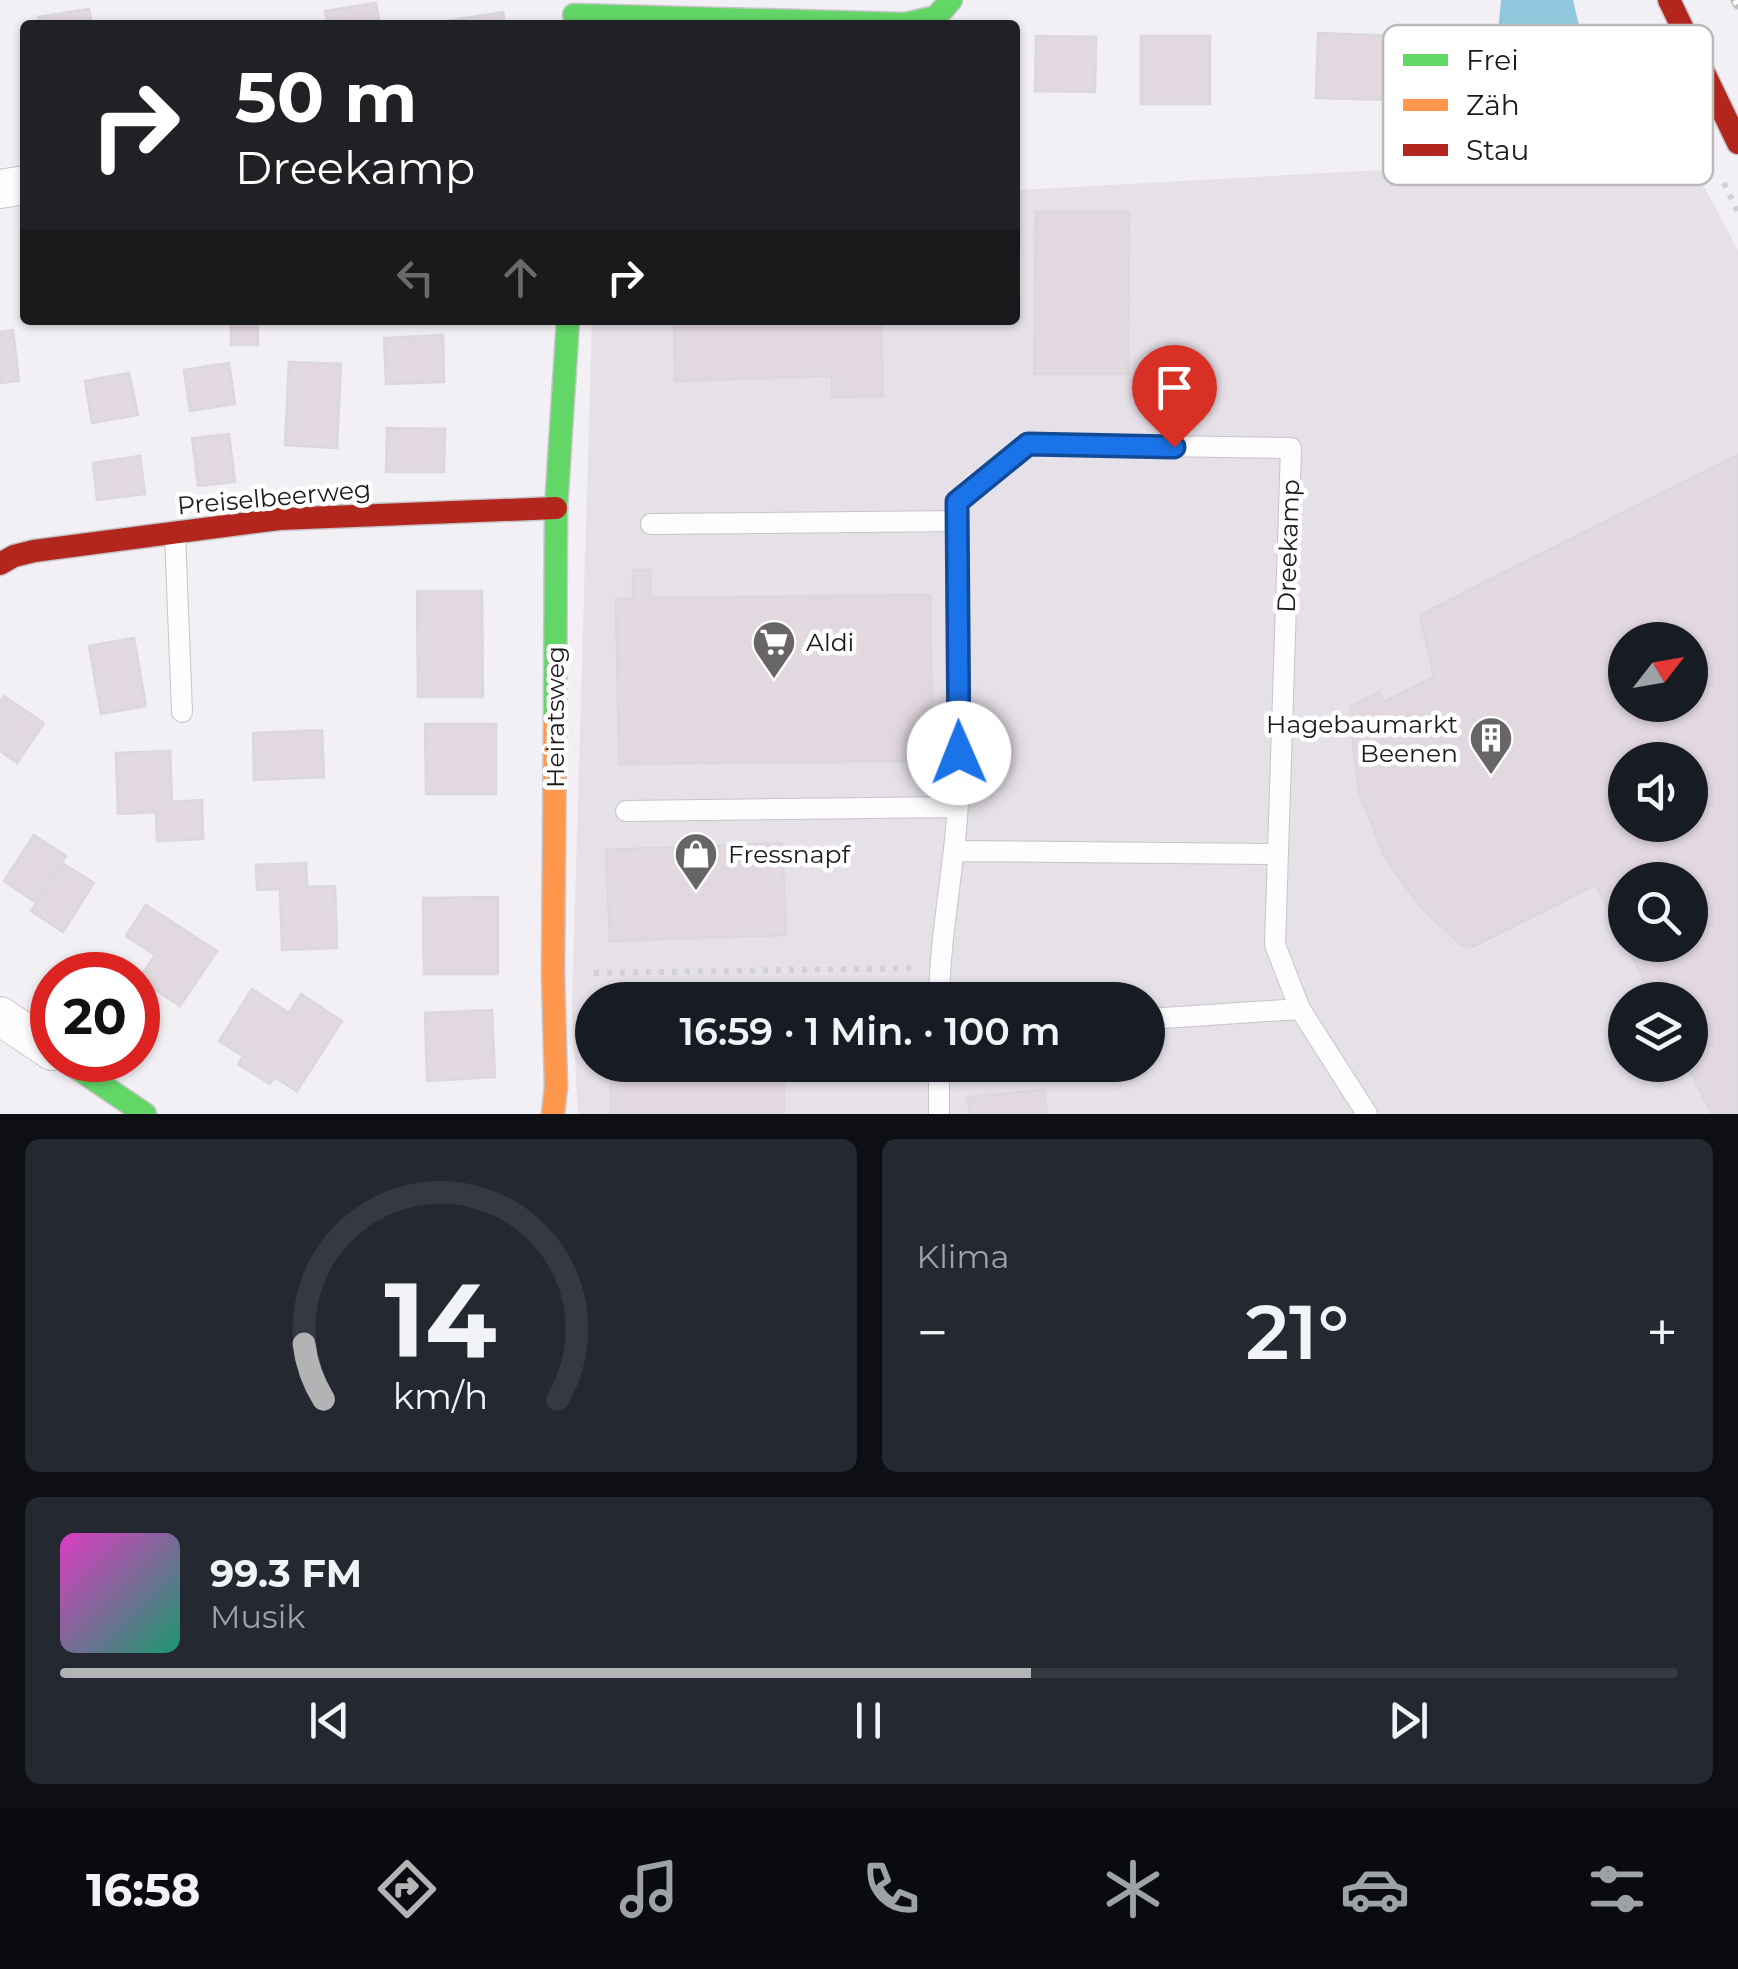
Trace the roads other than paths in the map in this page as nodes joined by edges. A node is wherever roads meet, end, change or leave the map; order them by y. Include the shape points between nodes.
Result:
1 (952, 0) edge
2 (1669, 0) edge
3 (573, 13) edge
4 (784, 20) edge
5 (923, 20) edge
6 (1681, 25) edge
7 (1713, 91) edge
8 (1738, 142) edge
9 (568, 325) edge
10 (556, 508) junction
11 (957, 521) junction
12 (651, 524) dead end
13 (175, 532) junction
14 (0, 564) edge
15 (182, 712) dead end
16 (957, 807) junction
17 (626, 811) dead end
18 (954, 851) junction
19 (1278, 854) junction
20 (939, 982) edge
21 (1300, 1009) junction
22 (0, 1016) edge
23 (1165, 1018) edge
24 (30, 1036) edge
25 (98, 1082) edge
26 (938, 1082) edge
27 (145, 1114) edge
28 (553, 1114) edge
29 (939, 1114) edge
30 (1367, 1114) edge

1 - 5 street via 936,17
2 - 6 street
3 - 4 street
7 - 8 street
9 - 10 street, Heiratsweg
10 - 13 street, Preiselbeerweg via 278,519
10 - 28 street, Heiratsweg
11 - 12 lane
11 - 16 lane
11 - 19 lane, Dreekamp via 957,502 1028,444 1291,448
13 - 14 street, Preiselbeerweg via 34,552
13 - 15 lane
16 - 17 lane
16 - 18 lane
18 - 19 lane
18 - 20 lane
19 - 21 lane, Dreekamp via 1276,946
21 - 23 lane
21 - 30 lane, Dreekamp
22 - 24 street
25 - 27 street
26 - 29 lane

